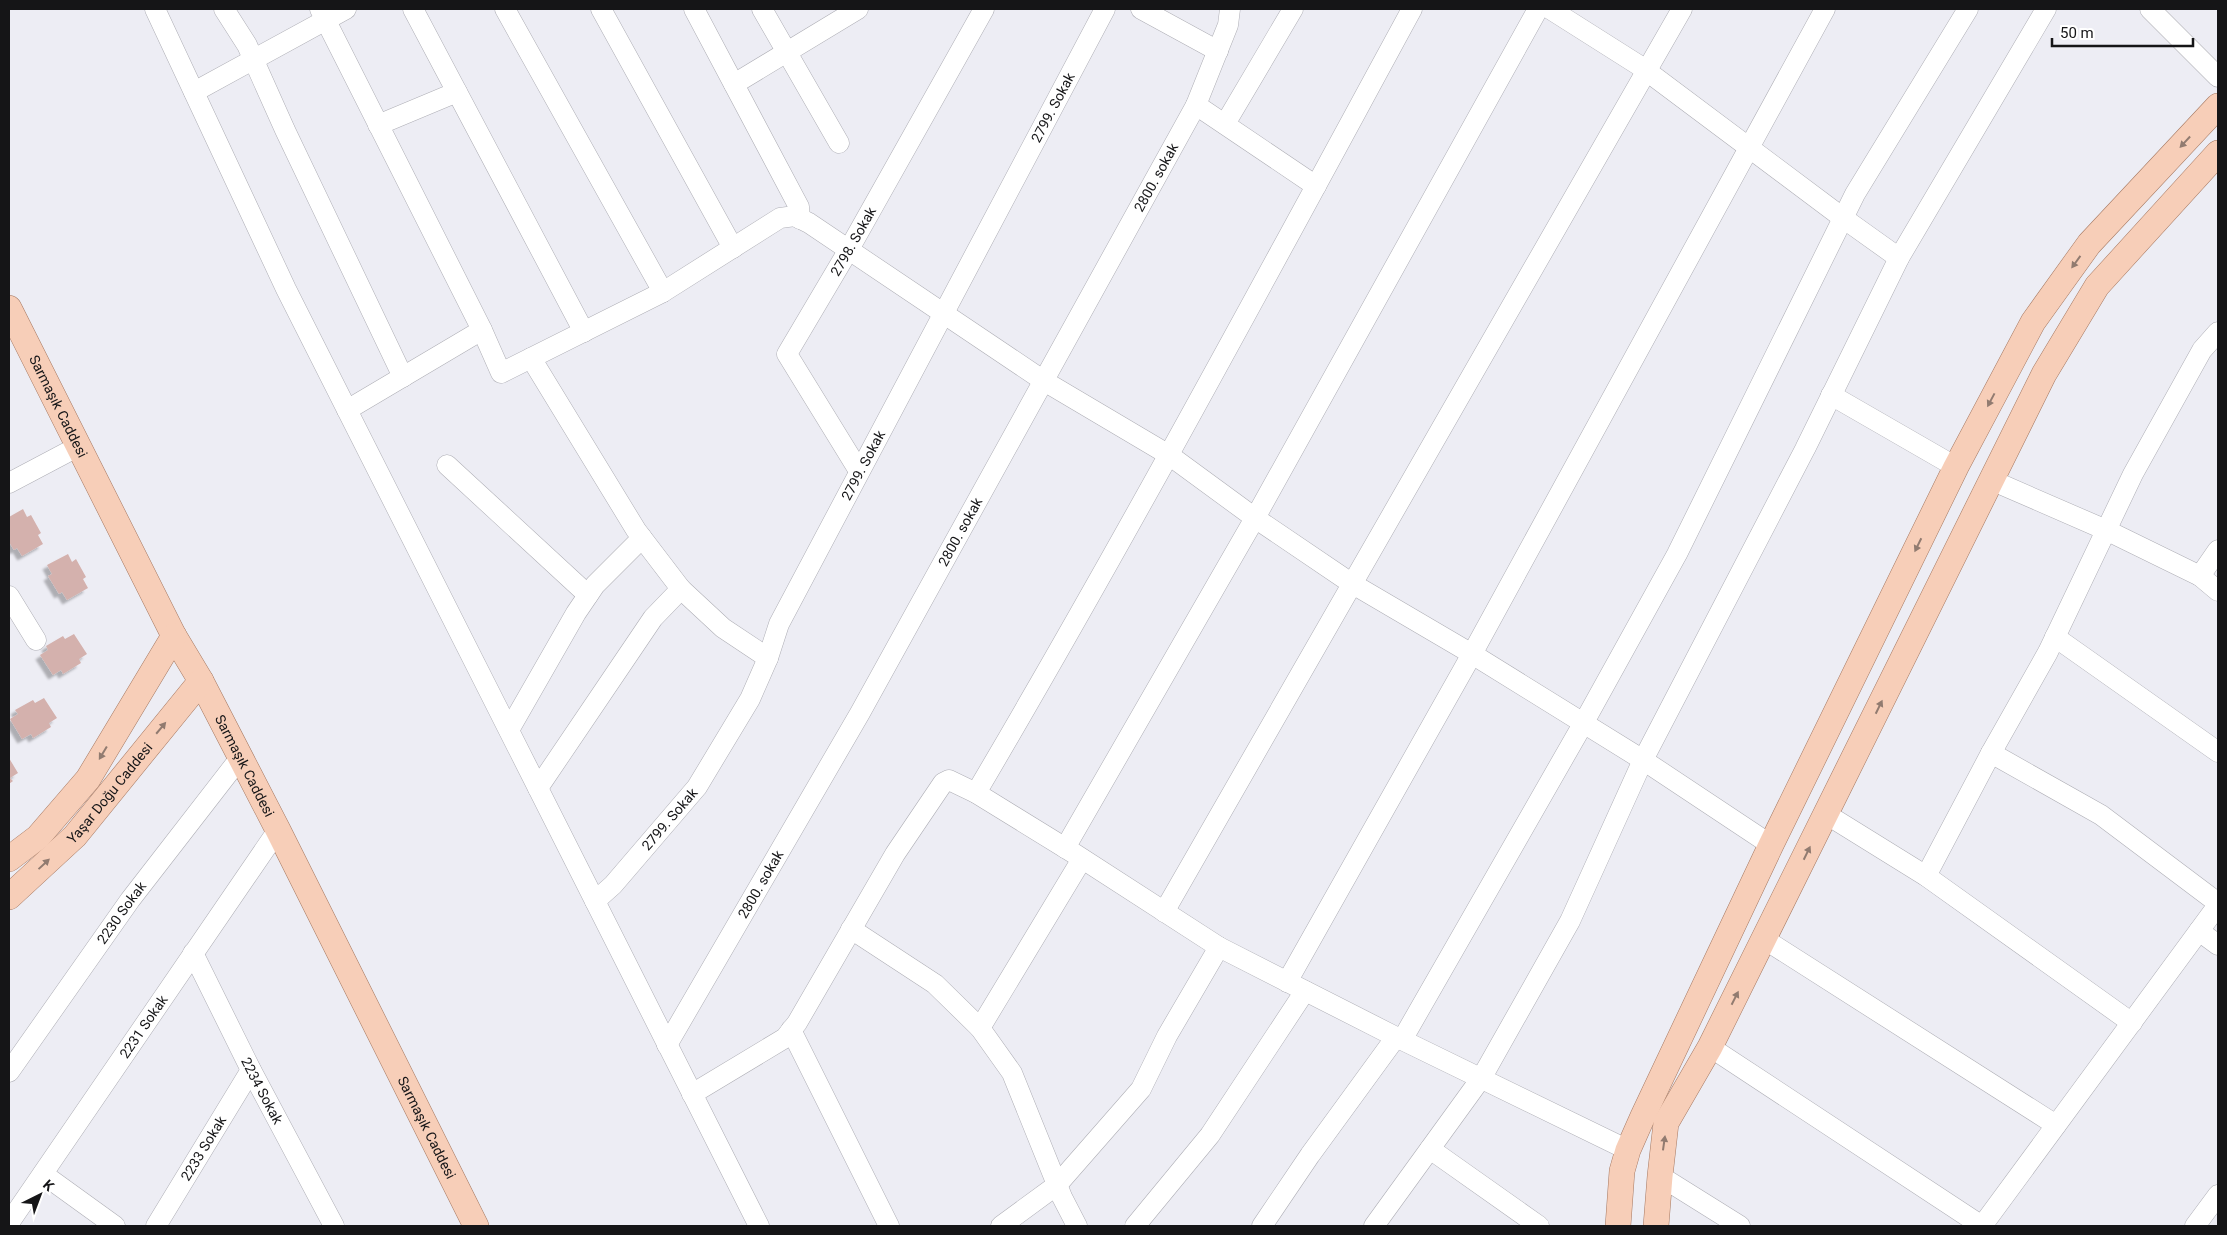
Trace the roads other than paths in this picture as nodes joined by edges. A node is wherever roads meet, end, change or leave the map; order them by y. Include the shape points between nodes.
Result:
1 (155, 9) edge
2 (224, 9) edge
3 (346, 9) edge
4 (413, 9) edge
5 (505, 9) edge
6 (600, 9) edge
7 (694, 9) edge
8 (762, 9) edge
9 (984, 9) edge
10 (1105, 9) edge
11 (1141, 9) edge
12 (1230, 9) edge
13 (1293, 9) edge
14 (1412, 9) edge
15 (1538, 9) edge
16 (1550, 9) edge
17 (1682, 9) edge
18 (1825, 9) edge
19 (1968, 9) edge
20 (2046, 9) edge
21 (2150, 9) edge
22 (852, 11) edge
23 (322, 14) edge
24 (1218, 51) junction
25 (787, 52) junction
26 (253, 59) junction
27 (1646, 71) junction
28 (2218, 77) edge
29 (734, 84) junction
30 (194, 92) junction
31 (458, 92) junction
32 (1196, 105) junction
33 (2218, 106) edge
34 (1225, 124) junction
35 (378, 125) junction
36 (839, 143) dead end
37 (1750, 147) junction
38 (2218, 153) edge
39 (1316, 186) junction
40 (1842, 218) junction
41 (800, 219) junction
42 (733, 248) junction
43 (848, 251) junction
44 (1899, 258) junction
45 (663, 292) junction
46 (9, 308) edge
47 (942, 314) junction
48 (482, 330) junction
49 (584, 332) junction
50 (2218, 332) edge
51 (531, 358) junction
52 (403, 377) junction
53 (1044, 382) junction
54 (1831, 395) junction
55 (347, 410) junction
56 (79, 446) junction
57 (1169, 455) junction
58 (447, 465) dead end
59 (1956, 467) junction
60 (859, 471) junction
61 (1990, 480) junction
62 (9, 482) edge
63 (1255, 518) junction
64 (2106, 530) junction
65 (642, 538) junction
66 (2218, 550) edge
67 (2200, 576) junction
68 (1351, 583) junction
69 (681, 589) junction
70 (2218, 591) edge
71 (588, 595) junction
72 (9, 596) edge
73 (174, 636) junction
74 (2055, 637) junction
75 (36, 640) dead end
76 (1472, 654) junction
77 (768, 658) junction
78 (201, 680) junction
79 (1583, 724) junction
80 (509, 730) junction
81 (2218, 752) edge
82 (1990, 753) junction
83 (240, 758) junction
84 (1643, 760) junction
85 (538, 788) junction
86 (976, 793) junction
87 (1826, 814) junction
88 (278, 830) junction
89 (1772, 845) junction
90 (1074, 854) junction
91 (9, 859) edge
92 (1926, 876) junction
93 (9, 897) edge
94 (595, 901) junction
95 (2218, 904) edge
96 (1164, 912) junction
97 (851, 929) junction
98 (2199, 931) junction
99 (1764, 939) junction
100 (2218, 945) edge
101 (1219, 947) junction
102 (193, 953) junction
103 (1287, 982) junction
104 (1305, 991) junction
105 (2132, 1023) junction
106 (980, 1028) junction
107 (791, 1030) junction
108 (1399, 1039) junction
109 (667, 1045) junction
110 (1710, 1047) junction
111 (251, 1070) junction
112 (9, 1072) edge
113 (1482, 1077) junction
114 (692, 1094) junction
115 (2056, 1125) junction
116 (1430, 1150) junction
117 (1628, 1150) junction
118 (43, 1174) junction
119 (1660, 1176) junction
120 (1057, 1185) junction
121 (2218, 1195) edge
122 (10, 1219) edge
123 (115, 1226) edge
124 (156, 1226) edge
125 (334, 1226) edge
126 (476, 1226) edge
127 (759, 1226) edge
128 (890, 1226) edge
129 (1001, 1226) edge
130 (1077, 1226) edge
131 (1135, 1226) edge
132 (1262, 1226) edge
133 (1374, 1226) edge
134 (1539, 1226) edge
135 (1618, 1226) edge
136 (1656, 1226) edge
137 (1740, 1226) edge
138 (1982, 1226) edge
139 (2195, 1226) edge

1 - 30 street
2 - 26 street
3 - 23 street
4 - 31 street
5 - 45 street
6 - 42 street
7 - 29 street
8 - 25 street
9 - 43 street, 2798. Sokak
10 - 47 street, 2799. Sokak
11 - 24 street
12 - 24 street, 2800. sokak
13 - 34 street
14 - 39 street
15 - 63 street
16 - 27 street
17 - 27 street
18 - 37 street
19 - 40 street
20 - 44 street
21 - 28 street
22 - 25 street
23 - 26 street
23 - 35 street
24 - 32 street, 2800. sokak
25 - 29 street
25 - 36 street
26 - 30 street
26 - 52 street
27 - 37 street
27 - 68 street
29 - 41 street via 799,207
30 - 55 street via 286,289
31 - 35 street
31 - 49 street
32 - 34 street
32 - 53 street, 2800. sokak
33 -> 59 main road via 2089,244 2033,322
34 - 39 street
35 - 48 street
37 - 40 street
37 - 76 street
38 - 61 main road via 2097,286 2044,374
39 - 57 street
40 - 44 street
40 - 79 street via 1676,554
41 - 42 street via 794,216 780,218
41 - 43 street
42 - 45 street
43 - 47 street
43 - 60 street, 2798. Sokak via 787,354
44 - 54 street
45 - 49 street
46 - 56 main road, Sarmaşık Caddesi
47 - 53 street
47 - 60 street, 2799. Sokak
48 - 51 street via 501,373
48 - 52 street
49 - 51 street
50 - 64 street via 2202,350 2133,474
51 - 65 street
52 - 55 street
53 - 57 street
53 - 109 street, 2800. sokak via 801,818
54 - 59 street
54 - 84 street
55 - 80 street
56 - 62 street
56 - 73 main road, Sarmaşık Caddesi
57 - 63 street
57 - 86 street
58 - 71 street
59 -> 89 main road
60 - 77 street, 2799. Sokak via 778,624
61 - 64 street
87 -> 61 main road
63 - 68 street
63 - 90 street
64 - 67 street
64 - 74 street
65 - 69 street
65 - 71 street
66 - 67 street
67 - 70 street
68 - 76 street
68 - 96 street
69 - 77 street via 723,628
69 - 85 street via 653,618
71 - 80 street
72 - 75 street
73 - 78 main road, Sarmaşık Caddesi
73 -> 91 main road, Yaşar Doğu Caddesi via 88,778 38,838
74 - 81 street
74 - 82 street
76 - 79 street
76 - 103 street
77 - 94 street, 2799. Sokak via 750,700 696,787 613,885
78 - 83 main road, Sarmaşık Caddesi
93 -> 78 main road, Yaşar Doğu Caddesi via 75,836
79 - 84 street
79 - 108 street
80 - 85 street
82 - 92 street
82 - 95 street via 2101,815
83 - 88 main road, Sarmaşık Caddesi
83 - 112 street, 2230 Sokak via 130,900
84 - 89 street
84 - 113 street via 1570,921
85 - 94 street
86 - 90 street
86 - 97 street via 949,780 943,783 895,854
87 - 92 street
99 -> 87 main road
88 - 102 street, 2231 Sokak
88 - 126 main road, Sarmaşık Caddesi
89 - 117 main road
90 - 96 street
90 - 106 street
92 - 105 street
94 - 109 street
95 - 98 street
96 - 101 street
97 - 106 street via 935,984
97 - 107 street
98 - 100 street
98 - 105 street
110 -> 99 main road
99 - 115 street
101 - 103 street
101 - 120 street via 1167,1036 1141,1089
102 - 111 street, 2234 Sokak
102 - 118 street, 2231 Sokak
103 - 104 street
104 - 108 street
104 - 131 street via 1210,1135
105 - 115 street
106 - 120 street via 1012,1073
107 - 114 street via 786,1038
107 - 128 street
108 - 113 street
108 - 132 street via 1310,1155
109 - 114 street
119 -> 110 main road via 1666,1123
110 - 138 street
111 - 124 street, 2233 Sokak
111 - 125 street, 2234 Sokak
113 - 116 street
113 - 117 street
114 - 127 street
115 - 138 street
116 - 133 street
116 - 134 street
117 - 135 main road via 1622,1171
118 - 122 street, 2231 Sokak
118 - 123 street
119 - 136 main road
119 - 137 street
120 - 129 street
120 - 130 street
121 - 139 street

